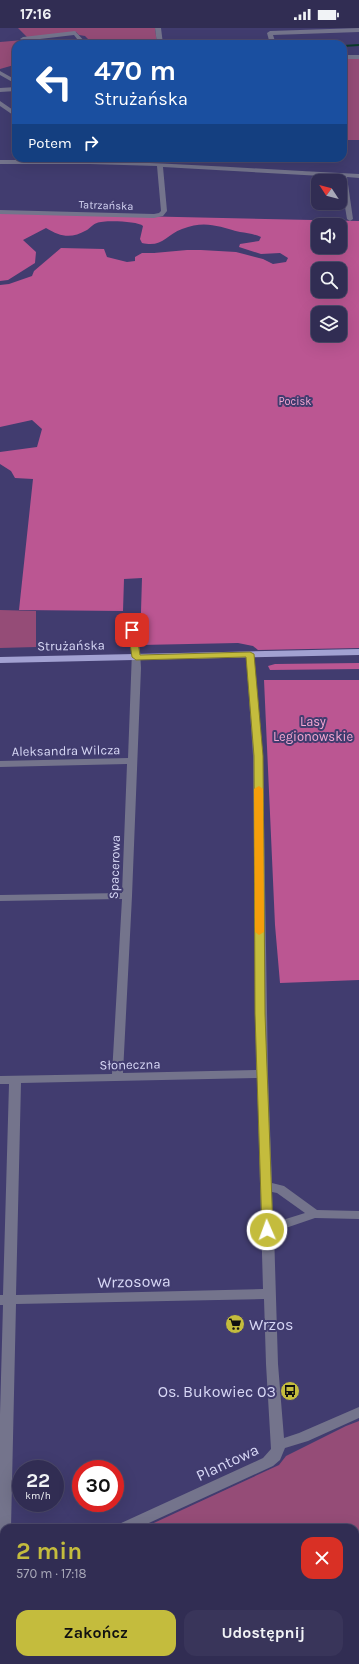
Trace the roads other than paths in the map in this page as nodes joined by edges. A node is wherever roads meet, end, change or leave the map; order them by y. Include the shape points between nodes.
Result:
1 (158, 28) edge
2 (359, 30) edge
3 (24, 39) dead end
4 (81, 40) edge
5 (160, 40) edge
6 (272, 40) edge
7 (347, 57) edge
8 (359, 57) edge
9 (0, 73) edge
10 (12, 80) edge
11 (12, 89) edge
12 (0, 90) edge
13 (0, 103) edge
14 (12, 112) edge
15 (0, 113) edge
16 (12, 114) edge
17 (0, 162) edge
18 (12, 162) edge
19 (67, 162) edge
20 (176, 162) edge
21 (160, 166) junction
22 (177, 166) junction
23 (325, 174) edge
24 (347, 175) edge
25 (359, 176) edge
26 (347, 200) edge
27 (0, 212) edge
28 (350, 219) dead end
29 (130, 619) dead end
30 (359, 652) edge
31 (250, 654) junction
32 (136, 657) junction
33 (0, 660) edge
34 (132, 761) junction
35 (0, 764) edge
36 (127, 896) junction
37 (0, 898) edge
38 (262, 1074) junction
39 (117, 1078) junction
40 (0, 1080) edge
41 (15, 1080) junction
42 (266, 1186) junction
43 (315, 1214) junction
44 (359, 1215) edge
45 (267, 1230) junction
46 (269, 1294) junction
47 (5, 1300) edge
48 (359, 1412) edge
49 (278, 1446) junction
50 (2, 1524) edge
51 (133, 1524) edge

1 - 5 street
2 - 6 street via 270,33
3 - 4 street via 75,33
7 - 8 street
9 - 10 street
11 - 12 street
13 - 14 street
15 - 16 street
17 - 18 street
19 - 21 street
20 - 22 street
21 - 22 street
21 - 27 street, Tatrzańska via 164,211 161,215
22 - 23 street
24 - 25 street
26 - 28 street
29 - 32 street, Spacerowa
30 - 31 main road, Strużańska
31 - 32 main road, Strużańska
31 - 38 street via 258,756
32 - 33 main road, Strużańska
32 - 34 street, Spacerowa
34 - 35 street, Aleksandra Wilcza
34 - 36 street, Spacerowa
36 - 37 street
36 - 39 street, Spacerowa
38 - 39 street, Słoneczna
38 - 42 street
39 - 41 street, Słoneczna
40 - 41 street, Słoneczna
41 - 47 street
42 - 43 street via 280,1189
42 - 45 street
43 - 44 street
43 - 45 street
45 - 46 street
46 - 47 street, Wrzosowa
46 - 49 street
47 - 50 street
48 - 49 street
49 - 51 street, Plantowa via 275,1456 268,1462

